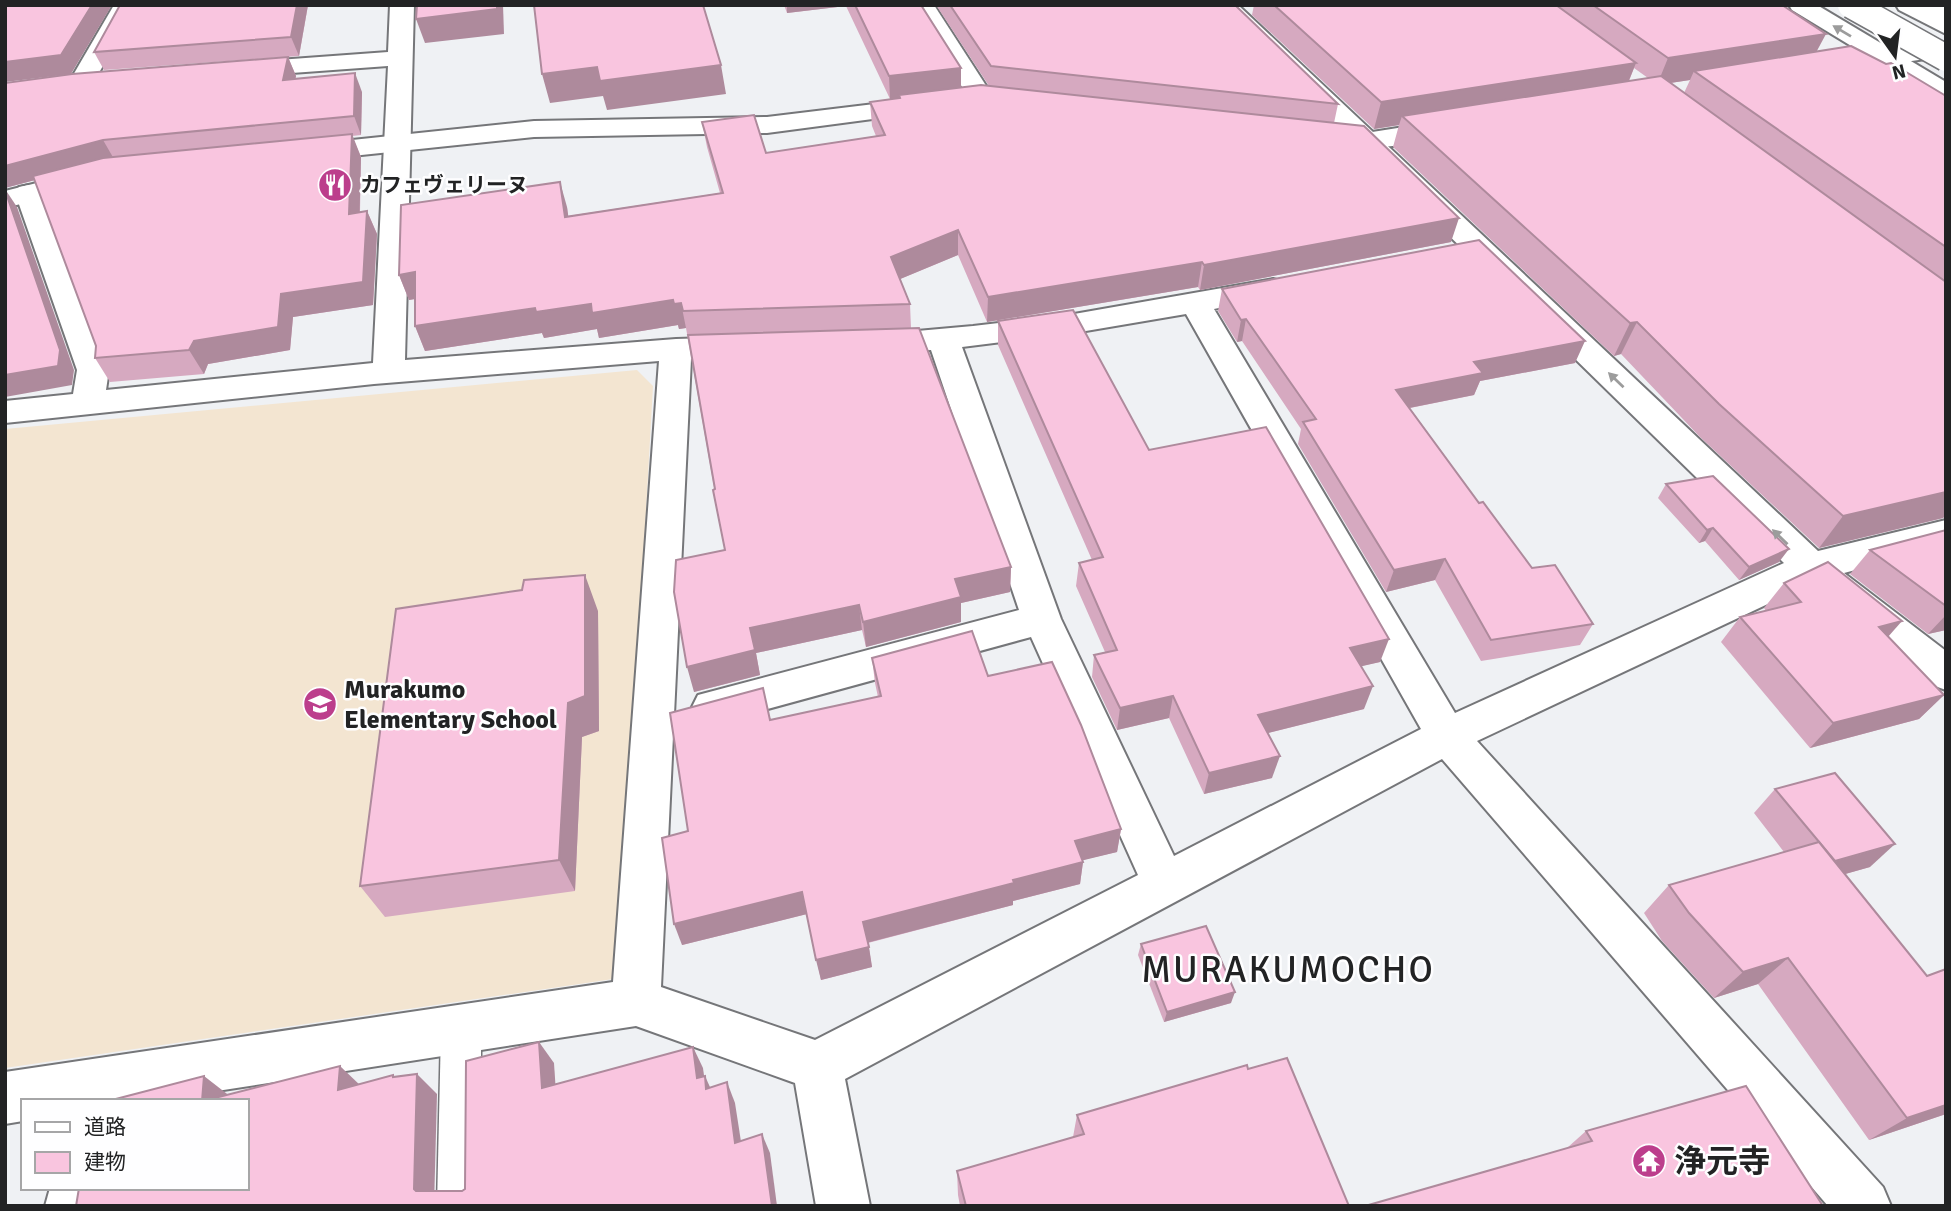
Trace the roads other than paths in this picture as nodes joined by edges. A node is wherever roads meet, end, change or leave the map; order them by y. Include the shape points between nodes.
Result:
1 (126, 5) edge
2 (401, 5) edge
3 (953, 5) edge
4 (1224, 5) edge
5 (1800, 5) edge
6 (1851, 5) edge
7 (1907, 5) edge
8 (1930, 5) edge
9 (924, 7) edge
10 (1946, 14) edge
11 (1946, 27) edge
12 (1946, 49) edge
13 (1885, 57) junction
14 (400, 58) junction
15 (1946, 58) edge
16 (1830, 66) edge
17 (220, 71) edge
18 (110, 80) edge
19 (82, 82) junction
20 (57, 86) edge
21 (1946, 93) edge
22 (981, 98) junction
23 (1009, 101) edge
24 (1475, 124) edge
25 (1297, 134) edge
26 (1366, 141) junction
27 (398, 144) junction
28 (276, 156) edge
29 (114, 170) edge
30 (17, 196) edge
31 (1478, 249) junction
32 (1438, 257) edge
33 (1303, 282) edge
34 (1195, 303) junction
35 (944, 341) junction
36 (837, 344) edge
37 (770, 346) edge
38 (676, 349) junction
39 (389, 370) junction
40 (88, 404) junction
41 (5, 412) edge
42 (1946, 533) edge
43 (1811, 567) junction
44 (1042, 619) junction
45 (1946, 674) edge
46 (653, 723) junction
47 (1447, 736) junction
48 (1165, 885) junction
49 (636, 1002) junction
50 (461, 1030) junction
51 (817, 1066) junction
52 (103, 1092) edge
53 (5, 1098) edge
54 (459, 1206) edge
55 (843, 1206) edge
56 (1864, 1206) edge

1 - 19 main road
2 - 14 main road
3 - 9 main road
4 - 26 main road
13 -> 5 main road
6 - 15 main road, bridge
7 - 11 main road
8 - 10 main road
9 - 22 main road
12 - 13 main road
13 - 16 main road
13 - 21 main road
14 - 17 main road
14 - 27 main road
18 - 19 main road
19 - 20 main road
22 - 23 main road
22 - 27 main road via 766,125 534,129
24 - 26 main road
25 - 26 main road
26 - 31 main road
27 - 28 main road
27 - 39 main road
29 - 30 main road
30 - 40 main road via 93,370
31 - 32 main road
43 -> 31 main road
33 - 34 main road
34 - 35 main road
34 - 47 main road
35 - 36 main road
35 - 44 main road
37 - 38 main road
38 - 39 main road
38 - 46 main road
39 - 40 main road
40 - 41 main road
42 - 43 main road
43 - 45 main road
43 - 47 main road
44 - 46 main road
44 - 48 main road
46 - 49 main road
47 - 48 main road
47 - 56 main road
48 - 51 main road
49 - 50 main road
49 - 51 main road
50 - 52 main road
50 - 54 lane
51 - 55 main road
52 - 53 main road

